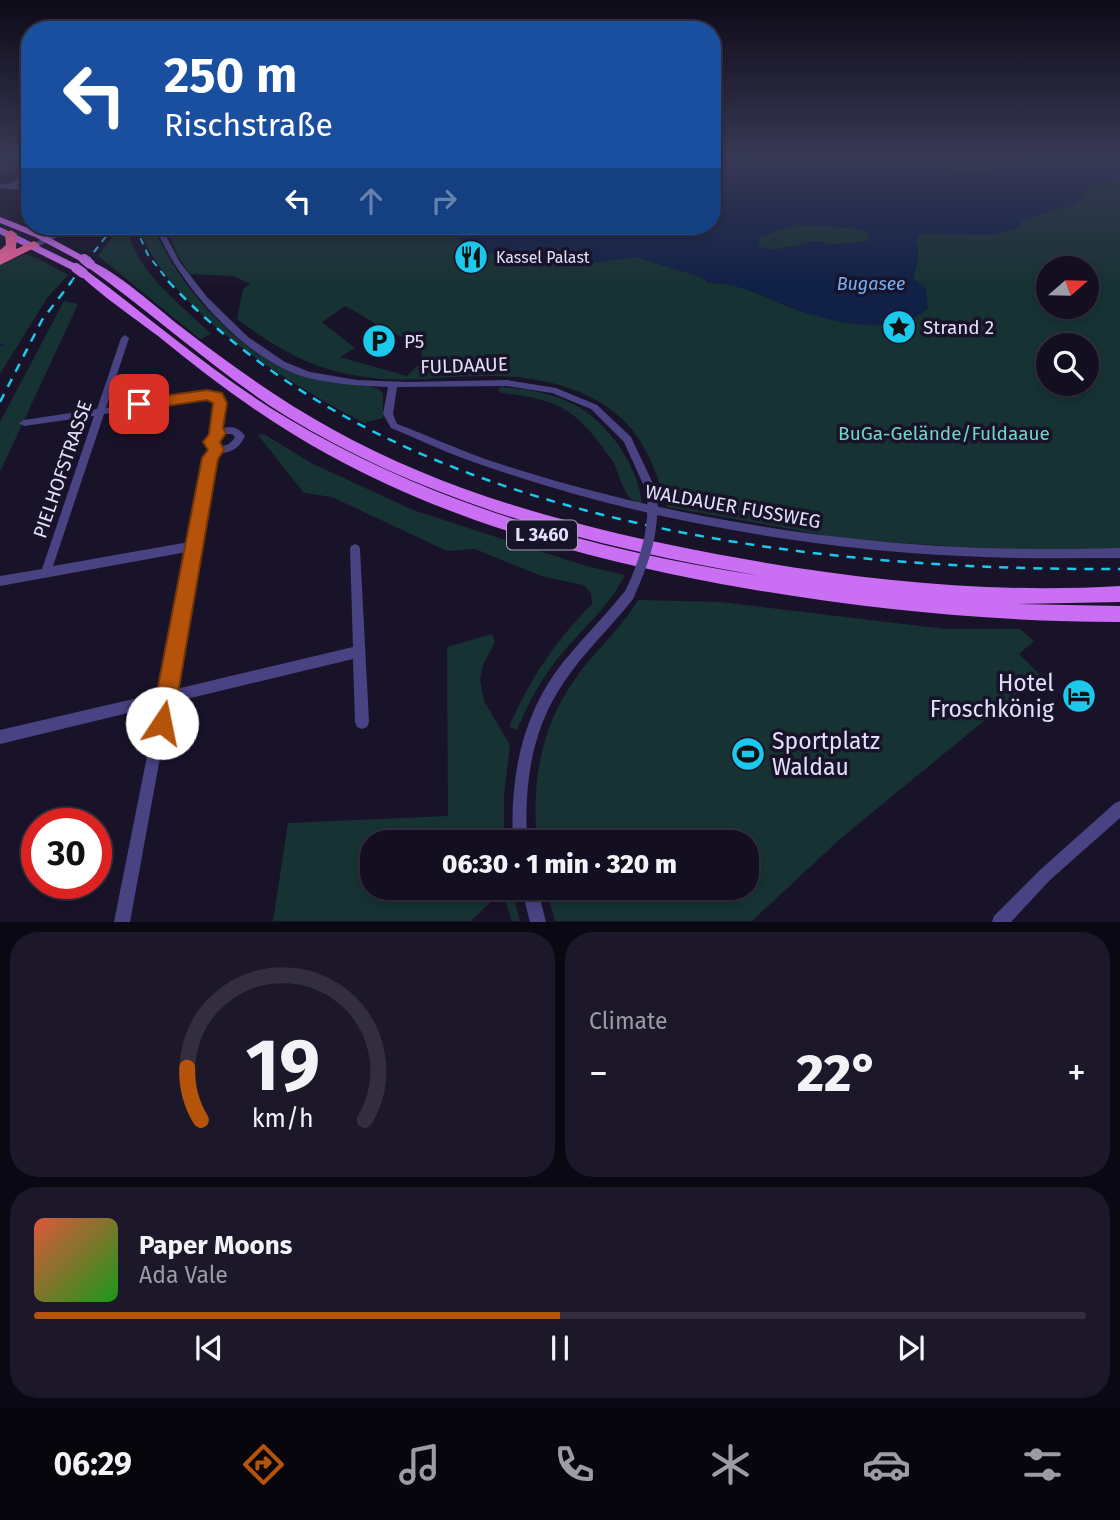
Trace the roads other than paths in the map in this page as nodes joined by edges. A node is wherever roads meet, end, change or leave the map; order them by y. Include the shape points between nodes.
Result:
1 (0, 220) edge
2 (21, 230) edge
3 (5, 232) edge
4 (32, 235) edge
5 (54, 235) edge
6 (63, 235) edge
7 (162, 235) edge
8 (42, 240) junction
9 (59, 246) junction
10 (0, 256) edge
11 (0, 261) edge
12 (83, 266) junction
13 (125, 338) dead end
14 (393, 386) junction
15 (100, 411) junction
16 (24, 423) dead end
17 (219, 433) junction
18 (217, 450) junction
19 (194, 546) junction
20 (355, 549) dead end
21 (1120, 553) edge
22 (46, 572) junction
23 (0, 581) edge
24 (1120, 594) edge
25 (1120, 614) edge
26 (358, 652) junction
27 (167, 698) junction
28 (362, 722) dead end
29 (0, 737) edge
30 (1120, 808) edge
31 (520, 830) edge
32 (532, 900) edge
33 (122, 922) edge
34 (538, 922) edge
35 (1000, 922) edge

1 - 2 main road, L 3460
3 - 8 main road, L 3460
3 - 10 highway via 12,246
4 - 8 main road, L 3460
5 - 8 street
6 - 9 street
7 - 14 street, FULDAAUE via 186,279 226,323 270,356 312,376
8 - 9 main road, L 3460
8 - 11 highway
8 - 12 main road, L 3460
9 - 12 main road, L 3460
12 - 24 main road, L 3460 via 293,414 383,461 501,508 599,538 808,578 920,592
12 - 25 main road, L 3460 via 281,422 377,473 496,521 599,552 814,593 997,612
13 - 15 street, PIELHOFSTRASSE
14 - 21 street, WALDAUER FUSSWEG via 388,414 394,426 492,465 650,510 857,545 1011,555
14 - 31 street, FULDAAUE, bridge via 499,380 571,396 622,432 652,492 648,551 629,595 559,678 535,725 521,777
15 - 16 street
15 - 17 street via 212,395 219,399 214,431
15 - 22 street, PIELHOFSTRASSE
17 - 18 street via 211,442
17 - 18 street via 234,430 240,436 234,446
18 - 19 street via 210,458
19 - 22 street
19 - 27 street
20 - 26 street
22 - 23 street
26 - 27 street
26 - 28 street
27 - 29 street
27 - 33 street
30 - 35 street
32 - 34 street

